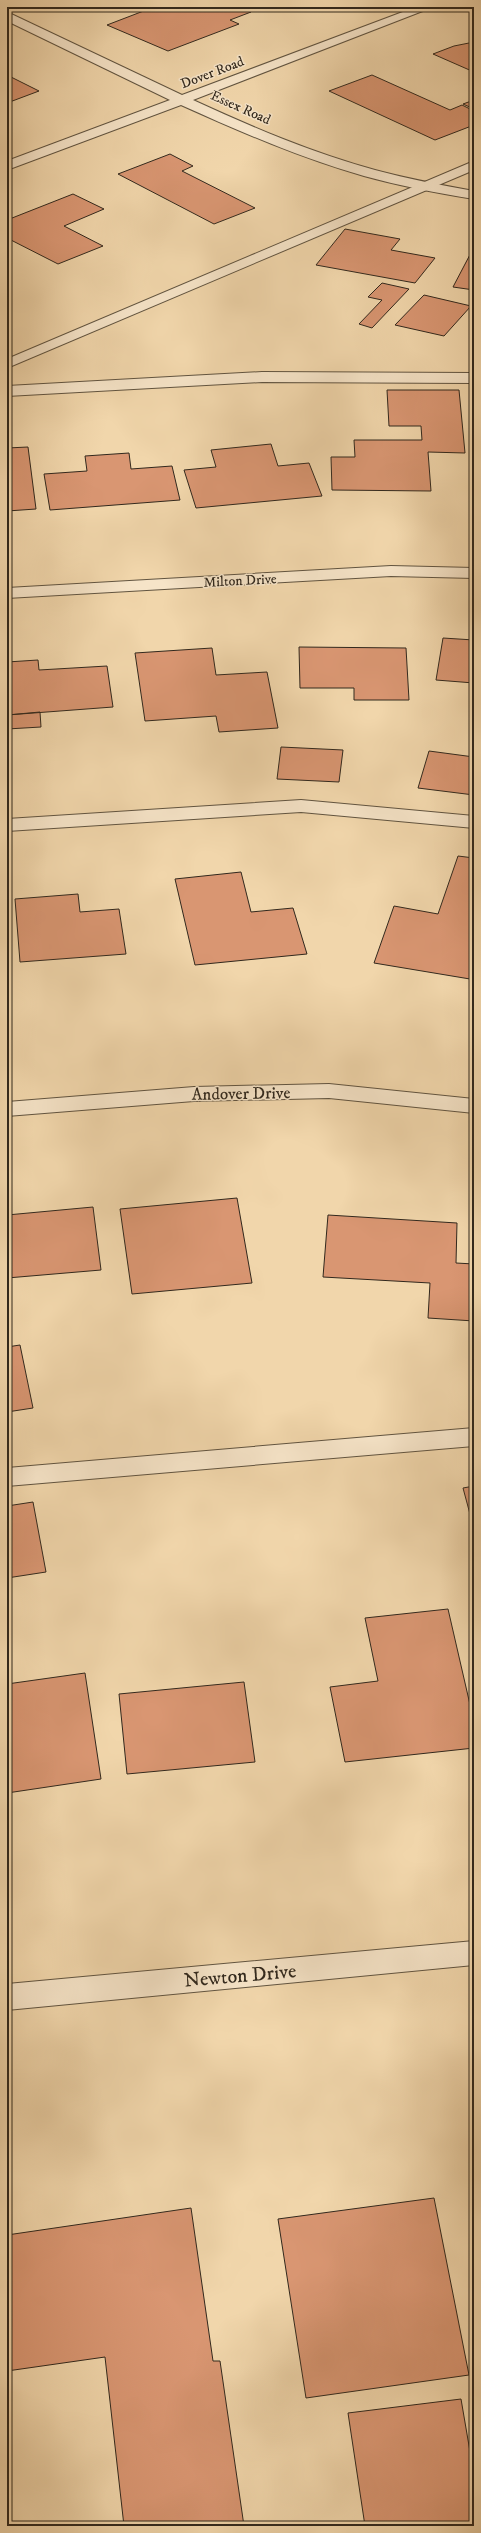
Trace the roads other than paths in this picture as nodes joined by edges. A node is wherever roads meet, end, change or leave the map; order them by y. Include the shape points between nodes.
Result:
1 (427, 7) edge
2 (7, 16) edge
3 (184, 100) junction
4 (474, 165) edge
5 (7, 166) edge
6 (426, 186) junction
7 (474, 195) edge
8 (7, 364) edge
9 (474, 378) edge
10 (7, 390) edge
11 (474, 572) edge
12 (7, 593) edge
13 (474, 822) edge
14 (7, 825) edge
15 (474, 1106) edge
16 (7, 1109) edge
17 (474, 1437) edge
18 (7, 1477) edge
19 (474, 1953) edge
20 (7, 1997) edge

1 - 3 street, Dover Road
2 - 3 street, Essex Road
3 - 5 street, Dover Road
3 - 6 street, Essex Road via 277,141 356,169
4 - 6 street
6 - 7 street, Essex Road
6 - 8 street
9 - 10 street via 262,377
11 - 12 street, Milton Drive via 391,571
13 - 14 street via 301,806
15 - 16 street, Andover Drive via 329,1091 194,1094
17 - 18 street
19 - 20 street, Newton Drive

